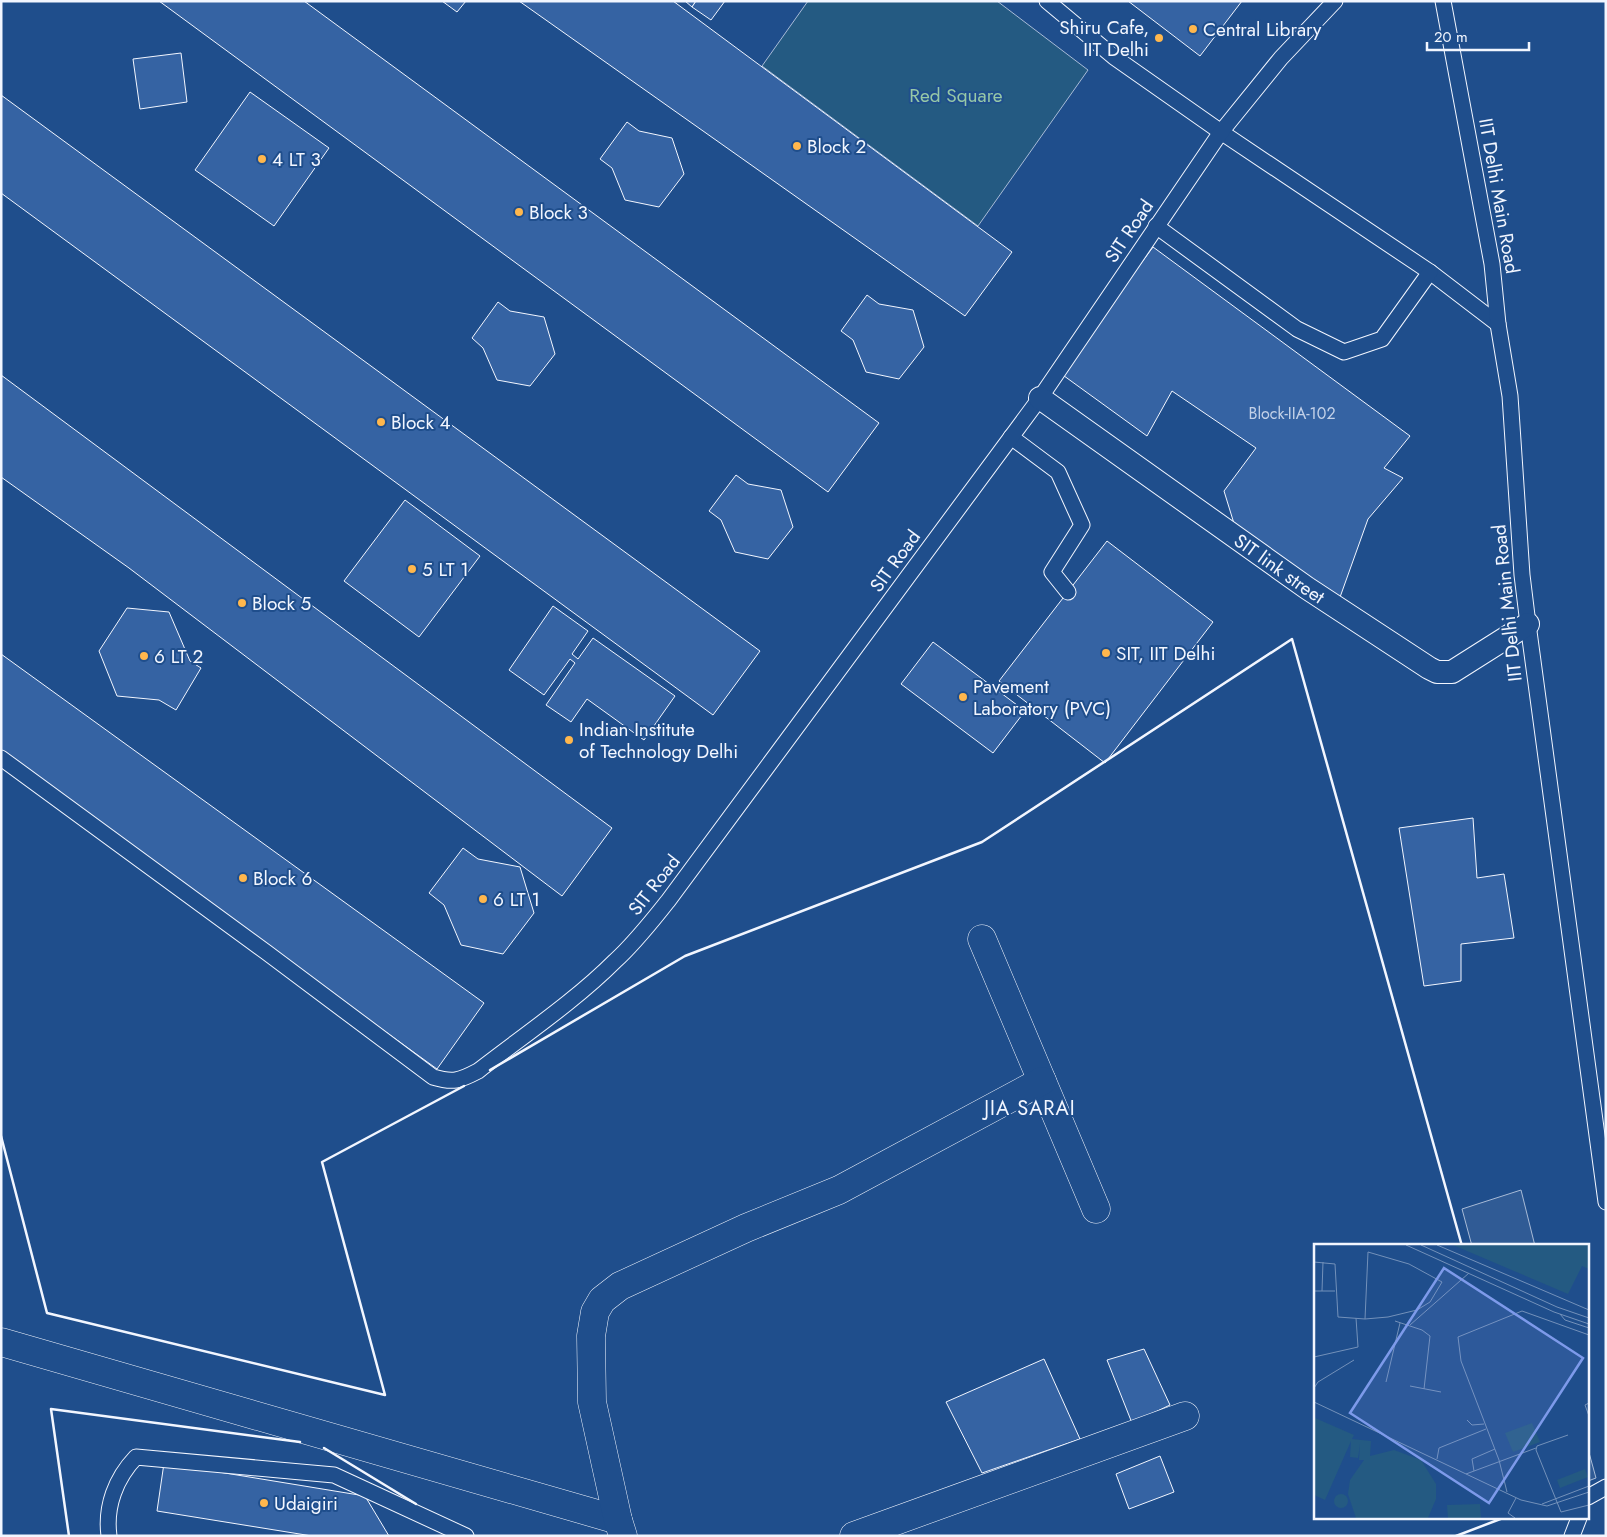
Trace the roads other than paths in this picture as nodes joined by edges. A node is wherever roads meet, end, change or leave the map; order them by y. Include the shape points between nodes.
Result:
1 (1048, 1) edge
2 (1335, 1) edge
3 (1443, 1) edge
4 (1221, 132) junction
5 (1156, 226) junction
6 (1430, 272) junction
7 (1498, 324) junction
8 (1040, 398) junction
9 (1011, 437) junction
10 (1068, 592) dead end
11 (1528, 624) junction
12 (1, 758) edge
13 (982, 939) dead end
14 (1042, 1081) junction
15 (1606, 1202) edge
16 (1096, 1209) dead end
17 (1, 1342) edge
18 (1185, 1416) dead end
19 (1606, 1487) edge
20 (1590, 1496) edge
21 (1578, 1520) edge
22 (620, 1528) edge
23 (108, 1536) edge
24 (466, 1536) edge
25 (854, 1536) edge
26 (1572, 1536) edge

1 - 4 lane via 1114,57
2 - 4 lane, SIT Road via 1281,58
3 - 7 lane, IIT Delhi Main Road via 1492,264
4 - 5 lane, SIT Road
4 - 6 lane
5 - 6 lane via 1297,329 1344,352 1382,339
5 - 8 lane, SIT Road
6 - 7 lane
7 - 11 lane, IIT Delhi Main Road via 1510,396
8 - 9 lane, SIT Road
8 - 11 street, SIT link street via 1307,588 1429,668 1452,672
9 - 10 lane via 1058,472 1082,525 1052,572
9 - 12 lane, SIT Road via 642,933 595,980 462,1080 446,1081 433,1077
11 - 15 lane, IIT Delhi Main Road
13 - 14 street
14 - 16 street
14 - 22 street via 839,1190 746,1228 620,1286 602,1300 595,1312 591,1336 592,1402
17 - 22 street
18 - 25 street
19 - 20 lane
21 - 26 lane
23 - 24 lane via 113,1492 123,1472 136,1457 334,1475

